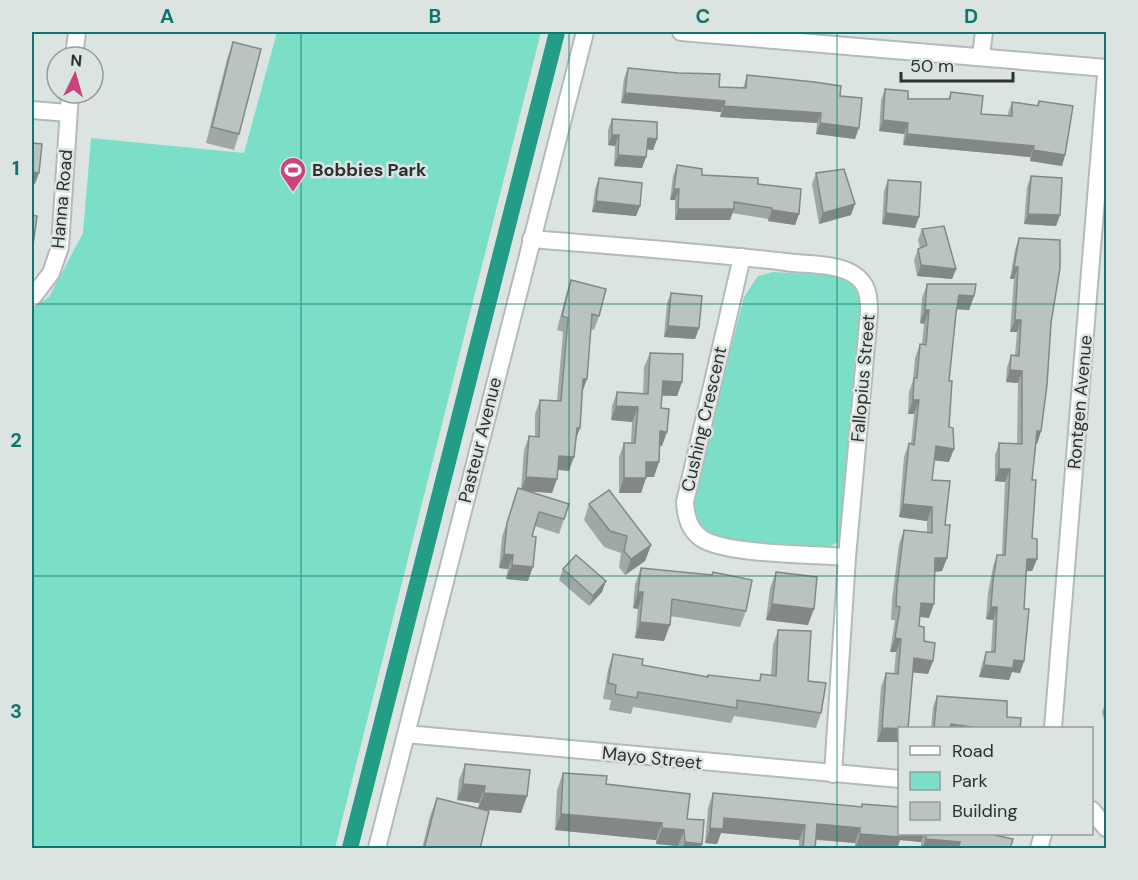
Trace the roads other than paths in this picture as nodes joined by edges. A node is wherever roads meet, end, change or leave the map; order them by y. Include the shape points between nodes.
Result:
1 (585, 32) edge
2 (681, 32) edge
3 (984, 32) edge
4 (981, 56) junction
5 (1107, 68) edge
6 (1107, 75) edge
7 (69, 105) edge
8 (32, 110) edge
9 (68, 114) junction
10 (531, 239) junction
11 (742, 257) junction
12 (32, 298) edge
13 (847, 557) junction
14 (1053, 727) edge
15 (406, 734) junction
16 (833, 774) junction
17 (898, 779) edge
18 (1093, 811) edge
19 (1107, 828) edge
20 (376, 849) edge

1 - 10 street, Pasteur Avenue
2 - 4 street
3 - 4 street
4 - 5 street
6 - 14 street, Rontgen Avenue
7 - 9 street, Hanna Road
8 - 9 street
9 - 12 street, Hanna Road via 60,247 51,273
10 - 11 street, Fallopius Street
10 - 15 street, Pasteur Avenue
11 - 13 street, Fallopius Street via 851,272 869,293
11 - 13 street, Cushing Crescent via 687,496 686,516 692,529 713,544
13 - 16 street, Fallopius Street
15 - 16 street, Mayo Street
15 - 20 street, Pasteur Avenue
16 - 17 street, Mayo Street
18 - 19 street

